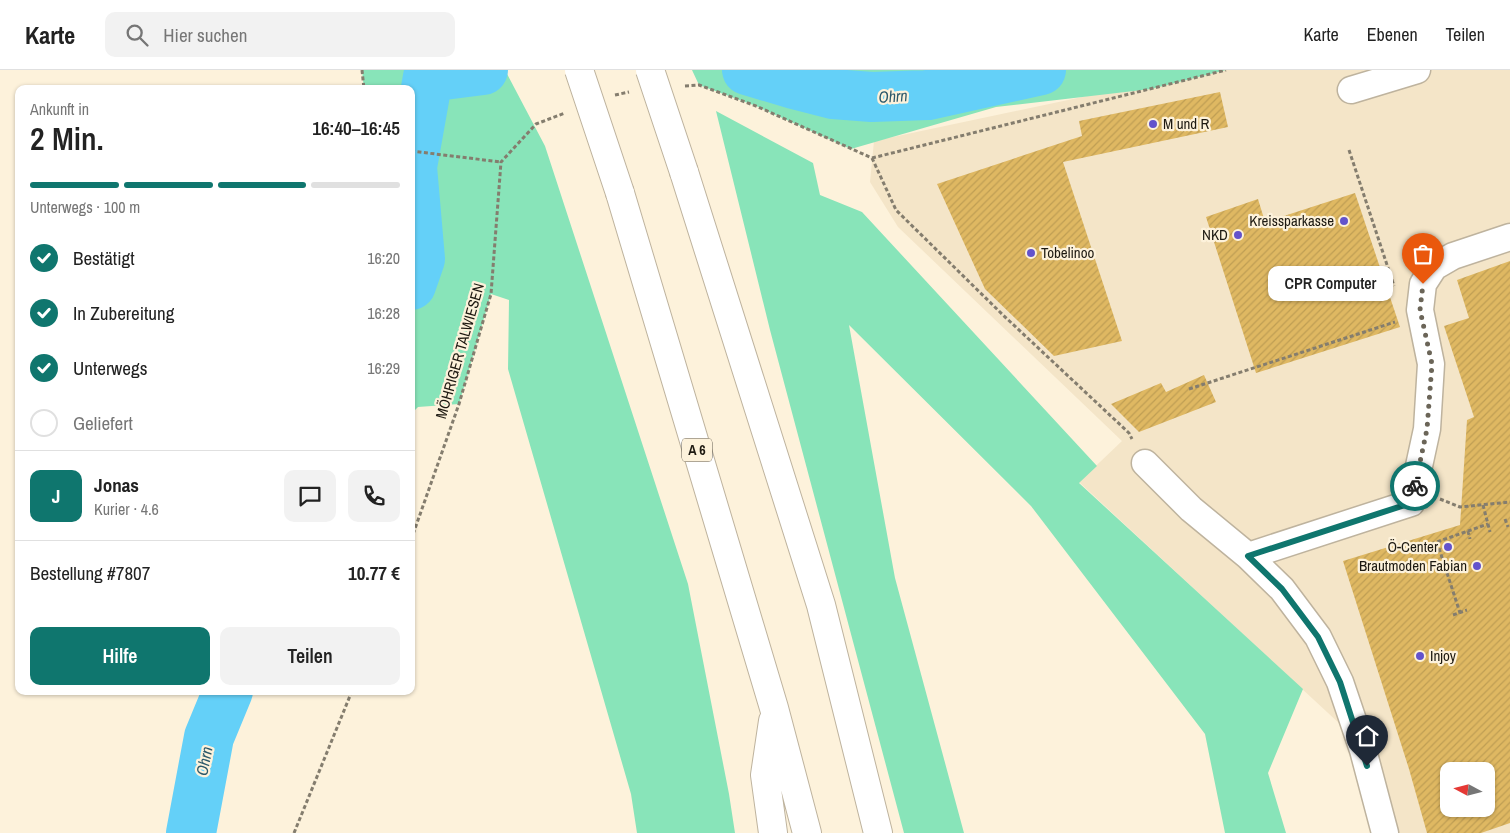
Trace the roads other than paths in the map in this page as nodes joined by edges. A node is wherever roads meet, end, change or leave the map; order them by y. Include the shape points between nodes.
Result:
1 (580, 70) edge
2 (650, 70) edge
3 (1417, 70) edge
4 (1351, 90) dead end
5 (1510, 237) edge
6 (1145, 463) road end
7 (1248, 556) junction
8 (774, 708) junction
9 (773, 833) edge
10 (807, 833) edge
11 (878, 833) edge
12 (1385, 833) edge

1 - 8 highway, A 6, bridge
2 - 11 highway, bridge via 821,605
3 - 4 street
5 - 7 street via 1453,256 1434,267 1423,284 1420,310 1432,364 1427,429 1411,503
6 - 7 street via 1191,509
7 - 12 street via 1282,589 1318,637 1340,682
8 - 9 highway via 765,775
8 - 10 highway, A 6

